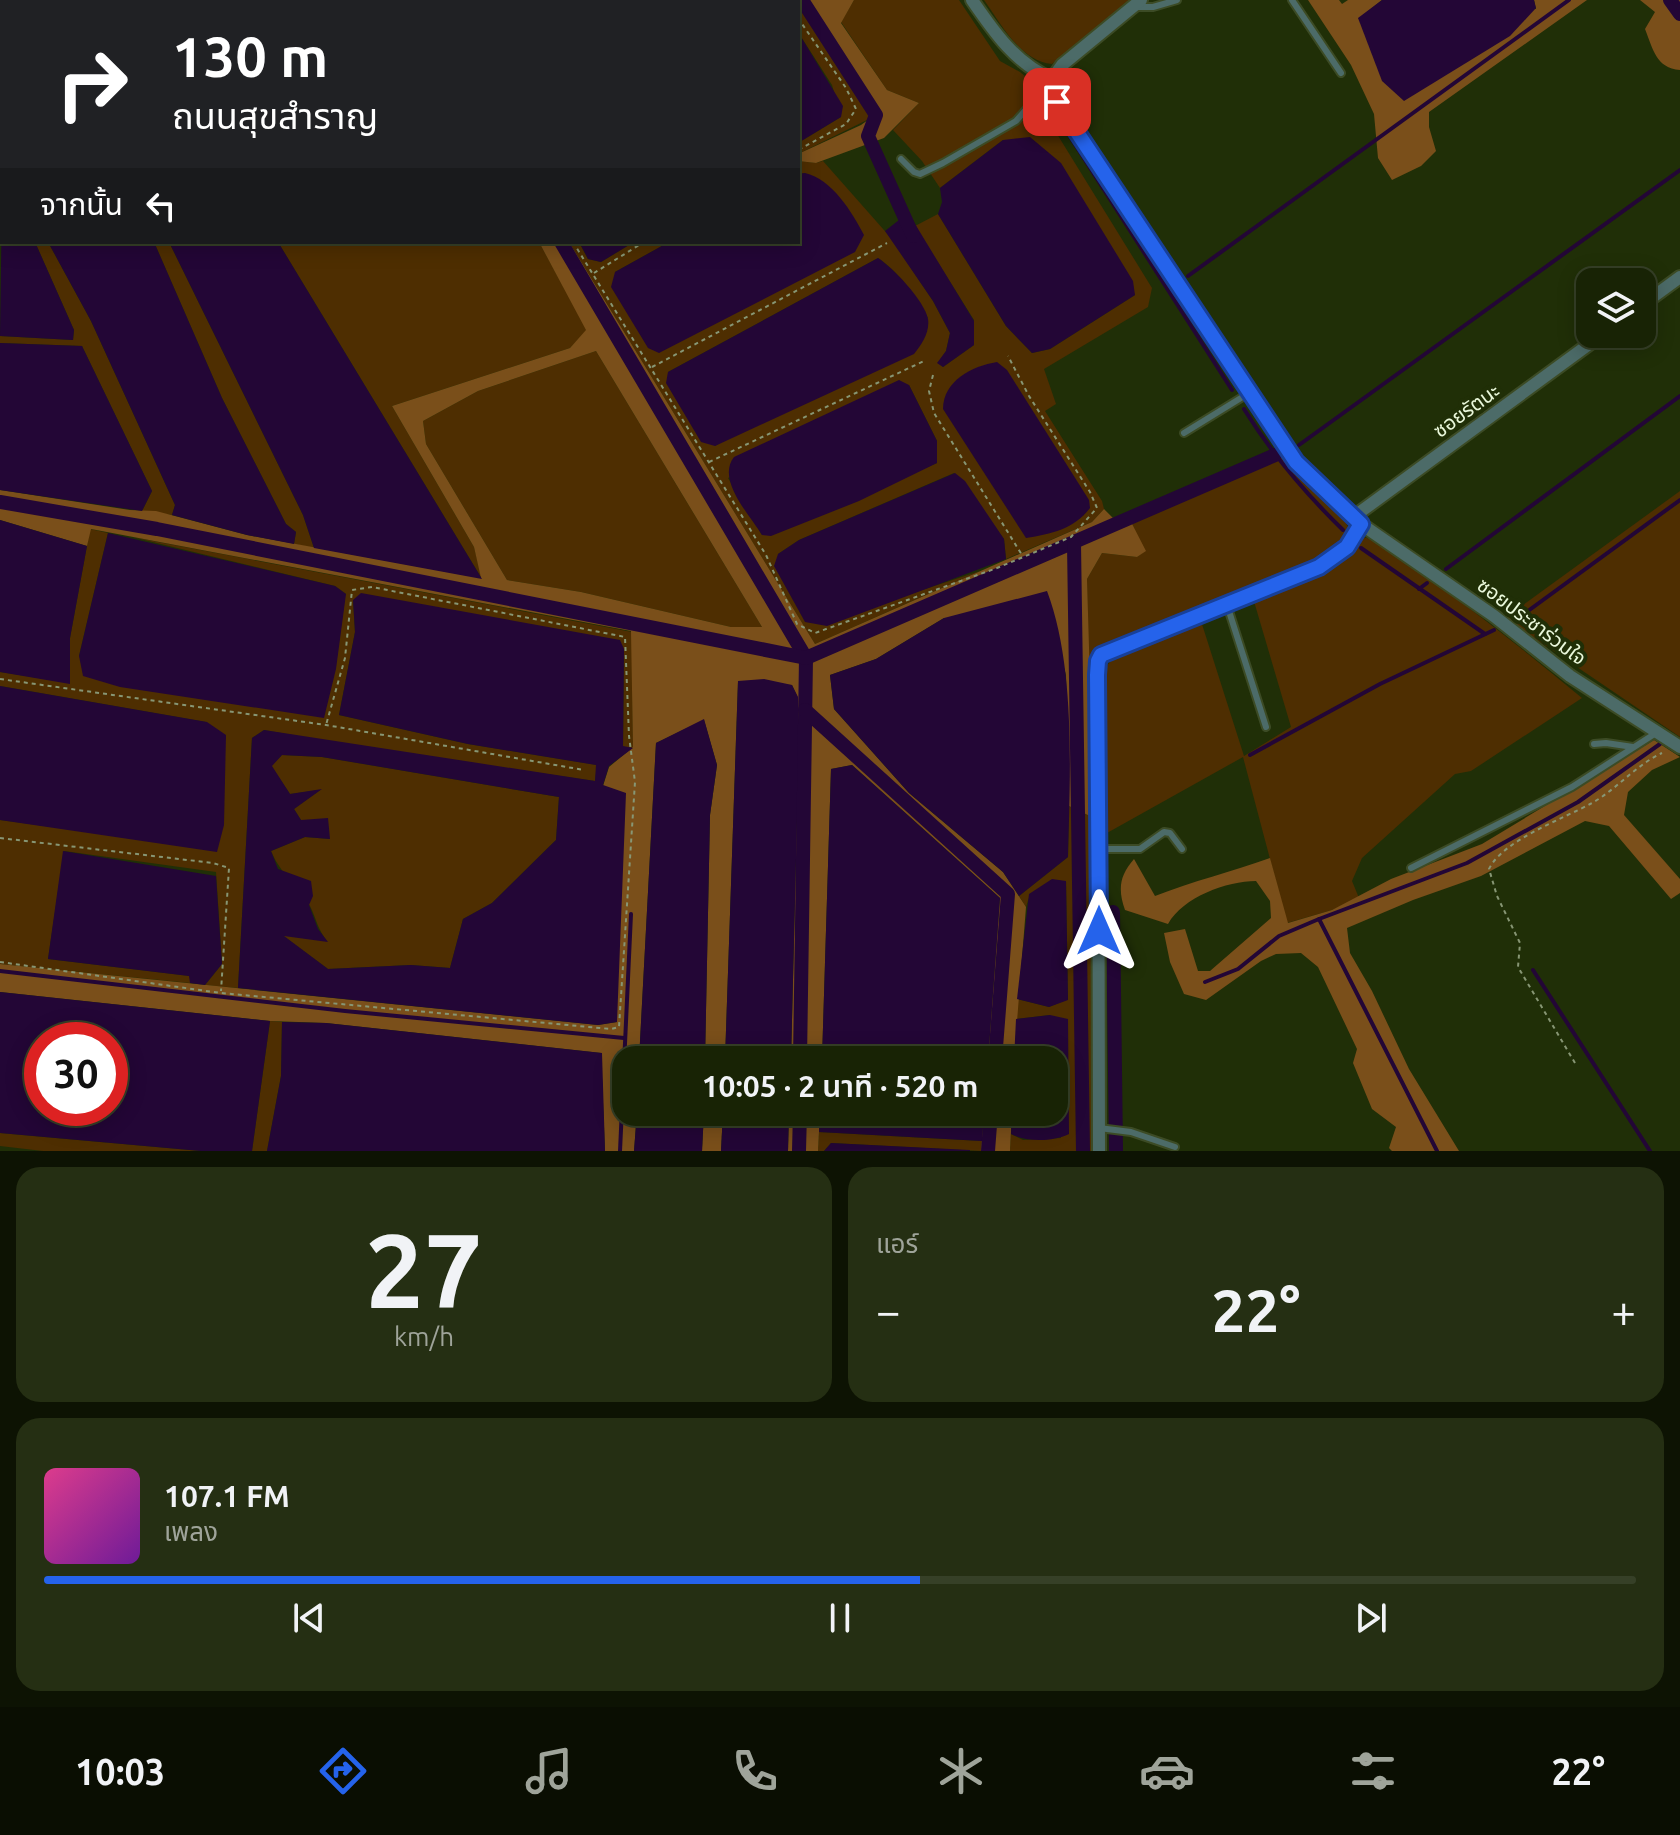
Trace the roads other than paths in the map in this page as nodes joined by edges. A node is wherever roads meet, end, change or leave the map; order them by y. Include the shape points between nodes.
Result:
1 (972, 0) edge
2 (1177, 0) edge
3 (1292, 0) edge
4 (1136, 4) edge
5 (1341, 73) dead end
6 (1052, 79) junction
7 (901, 159) dead end
8 (1680, 277) edge
9 (1656, 295) edge
10 (1585, 348) edge
11 (1249, 393) junction
12 (1184, 433) dead end
13 (1357, 521) junction
14 (1226, 603) junction
15 (1266, 727) dead end
16 (1656, 733) junction
17 (1594, 744) dead end
18 (1633, 747) junction
19 (1679, 747) edge
20 (1100, 849) junction
21 (1182, 849) dead end
22 (1411, 868) dead end
23 (1099, 1128) junction
24 (1175, 1147) dead end
25 (1099, 1151) edge

1 - 6 street via 1019,60
2 - 4 lane via 1153,7
3 - 5 lane
4 - 6 street
6 - 7 lane via 1016,121 943,163 920,174
6 - 11 street, ซอยประชาร่วมใจ via 1057,102
8 - 9 street
10 - 13 street, ซอยรัตนะ
11 - 12 lane
11 - 13 street, ซอยประชาร่วมใจ via 1296,462
13 - 14 street, ซอยรัตนะ via 1347,547 1319,567
13 - 16 street, ซอยประชาร่วมใจ
14 - 15 lane
14 - 20 street, ซอยรัตนะ via 1101,655
16 - 18 lane
16 - 19 street, ซอยประชาร่วมใจ
17 - 18 lane
18 - 22 lane via 1572,787
20 - 21 lane via 1140,849 1164,832
20 - 23 street
23 - 24 lane
23 - 25 street

